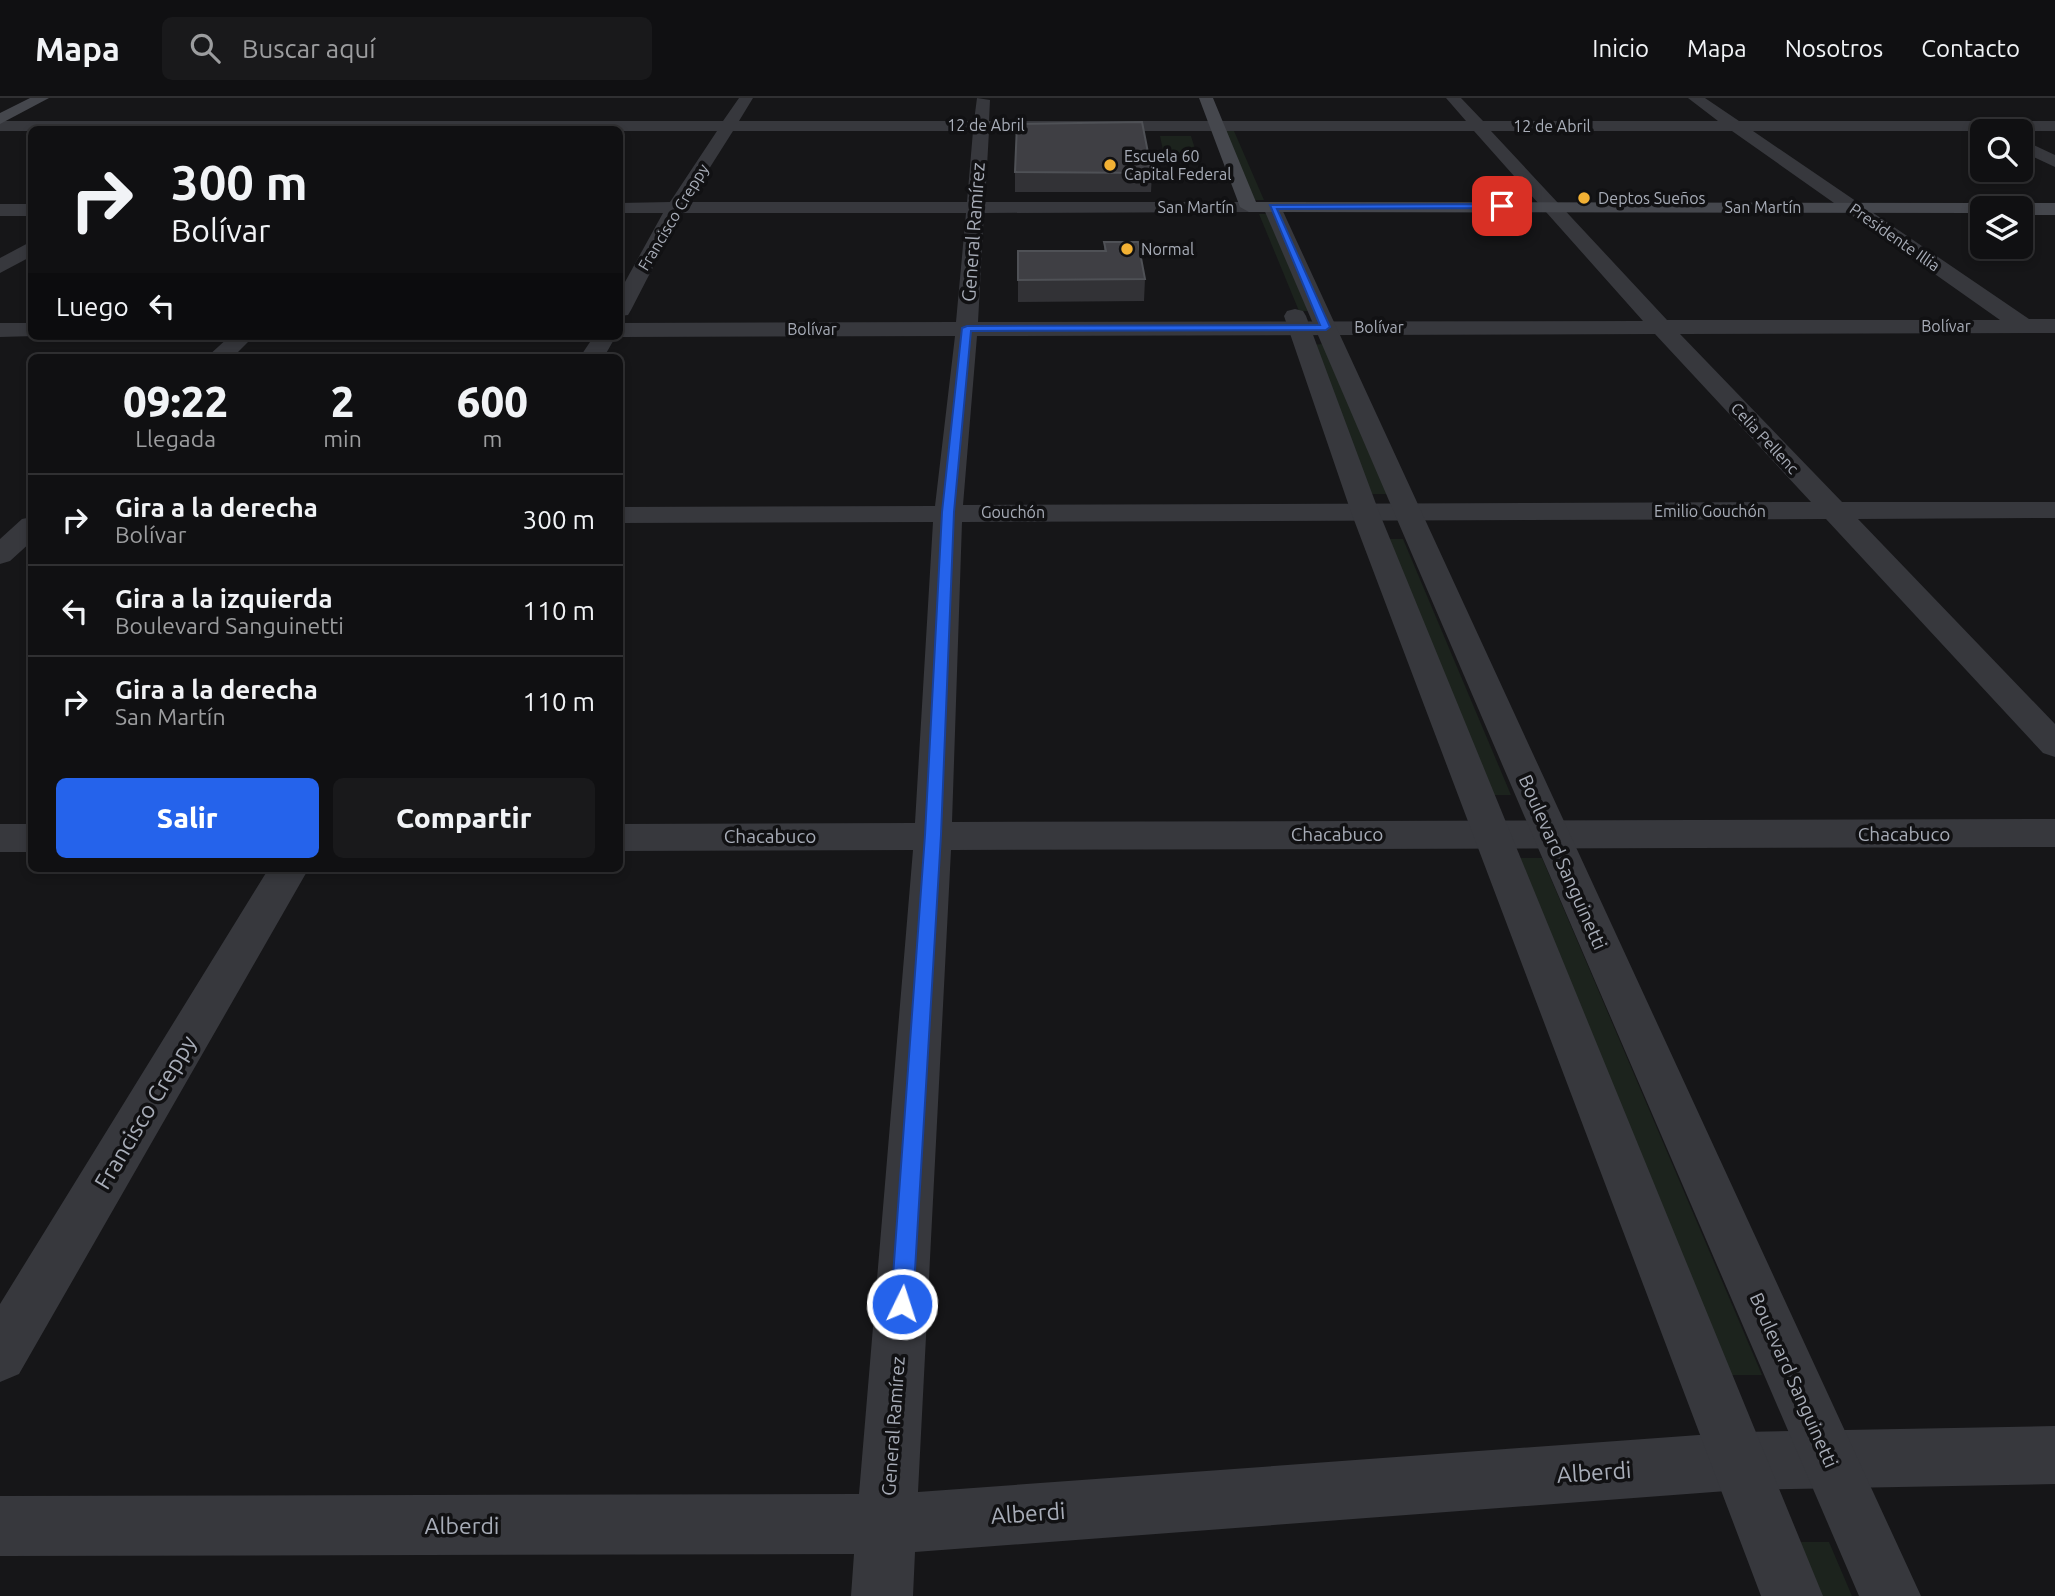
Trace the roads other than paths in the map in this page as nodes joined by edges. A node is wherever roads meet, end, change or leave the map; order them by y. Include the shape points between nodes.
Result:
1 (42, 98) edge
2 (746, 98) edge
3 (983, 98) edge
4 (1206, 98) edge
5 (1453, 98) edge
6 (1695, 98) edge
7 (492, 107) dead end
8 (1231, 107) dead end
9 (1956, 109) dead end
10 (243, 112) dead end
11 (0, 119) edge
12 (1974, 119) edge
13 (981, 124) junction
14 (1735, 125) junction
15 (0, 126) edge
16 (28, 126) edge
17 (219, 126) edge
18 (473, 126) edge
19 (730, 126) junction
20 (1218, 126) junction
21 (1480, 126) junction
22 (2055, 126) edge
23 (623, 127) edge
24 (2033, 127) edge
25 (1970, 129) edge
26 (1241, 132) junction
27 (2033, 150) edge
28 (2055, 162) edge
29 (1263, 184) dead end
30 (1553, 206) junction
31 (974, 207) junction
32 (1249, 207) junction
33 (1272, 207) junction
34 (1851, 207) junction
35 (623, 208) edge
36 (676, 208) junction
37 (1970, 208) edge
38 (2033, 209) edge
39 (2055, 209) edge
40 (0, 210) edge
41 (28, 210) edge
42 (1259, 231) dead end
43 (28, 250) edge
44 (0, 267) edge
45 (623, 305) edge
46 (1305, 319) junction
47 (2023, 325) junction
48 (2055, 326) edge
49 (967, 328) junction
50 (1662, 328) junction
51 (0, 330) edge
52 (28, 330) edge
53 (623, 330) edge
54 (238, 340) edge
55 (2055, 348) edge
56 (222, 354) edge
57 (1834, 510) junction
58 (2055, 510) edge
59 (1408, 511) junction
60 (948, 512) junction
61 (1365, 512) junction
62 (623, 515) edge
63 (0, 517) edge
64 (28, 518) edge
65 (28, 529) edge
66 (0, 555) edge
67 (2055, 745) edge
68 (2055, 833) edge
69 (1494, 834) junction
70 (1551, 834) junction
71 (933, 835) junction
72 (623, 837) edge
73 (0, 838) edge
74 (28, 838) edge
75 (287, 872) edge
76 (0, 1355) edge
77 (2055, 1455) edge
78 (1829, 1459) junction
79 (1740, 1461) junction
80 (887, 1524) junction
81 (0, 1526) edge
82 (882, 1596) edge
83 (1793, 1596) edge
84 (1890, 1596) edge

1 - 11 main road
2 - 19 street, Francisco Creppy
3 - 13 street, General Ramírez
4 - 20 main road
5 - 21 street, Celia Pellenc
6 - 14 street, Presidente Illia
7 - 18 street
8 - 26 main road
9 - 12 street
10 - 17 street
13 - 19 street, 12 de Abril
13 - 20 street, 12 de Abril
13 - 31 street, General Ramírez
14 - 21 street, 12 de Abril
14 - 25 street, 12 de Abril
14 - 34 street, Presidente Illia
15 - 16 street, 12 de Abril
19 - 23 street, 12 de Abril
19 - 36 street, Francisco Creppy
20 - 26 street, 12 de Abril
20 - 32 main road
21 - 26 street, 12 de Abril
21 - 30 street, Celia Pellenc
22 - 24 street, 12 de Abril
27 - 28 street
29 - 33 main road, Boulevard Sanguinetti
30 - 33 main road, San Martín
30 - 34 main road, San Martín
30 - 50 street, Celia Pellenc
31 - 32 street, San Martín
31 - 36 street, San Martín
31 - 49 street, General Ramírez
32 - 33 main road, San Martín
32 - 42 street
33 - 46 street, Boulevard Sanguinetti
34 - 37 main road, San Martín
34 - 47 street, Presidente Illia
35 - 36 street, San Martín
36 - 45 street, Francisco Creppy
38 - 39 main road
40 - 41 street
43 - 44 street
46 - 49 street, Bolívar
46 - 50 street, Bolívar
46 - 59 street, Boulevard Sanguinetti
46 - 61 street, Boulevard Sanguinetti
47 - 48 street, Bolívar
47 - 50 street, Bolívar
47 - 55 street, Presidente Illia
49 - 53 street, Bolívar
49 - 60 street, General Ramírez
50 - 57 street, Celia Pellenc
51 - 52 street
54 - 56 street
57 - 58 street, Emilio Gouchón
57 - 59 street, Emilio Gouchón
57 - 67 street, Celia Pellenc
59 - 61 street, Emilio Gouchón
59 - 70 street, Boulevard Sanguinetti
60 - 61 street, Gouchón
60 - 62 street, Gouchón
60 - 71 street, General Ramírez
61 - 69 street, Boulevard Sanguinetti
63 - 64 street
65 - 66 street
68 - 70 street, Chacabuco
69 - 70 street, Chacabuco
69 - 71 street, Chacabuco
69 - 79 street, Boulevard Sanguinetti
70 - 78 street, Boulevard Sanguinetti
71 - 72 street, Chacabuco
71 - 80 street, General Ramírez
73 - 74 street
75 - 76 street, Francisco Creppy
77 - 78 street, Alberdi
78 - 79 street, Alberdi
78 - 84 street, Boulevard Sanguinetti
79 - 80 street, Alberdi
79 - 83 street, Boulevard Sanguinetti
80 - 81 street, Alberdi
80 - 82 street, General Ramírez

